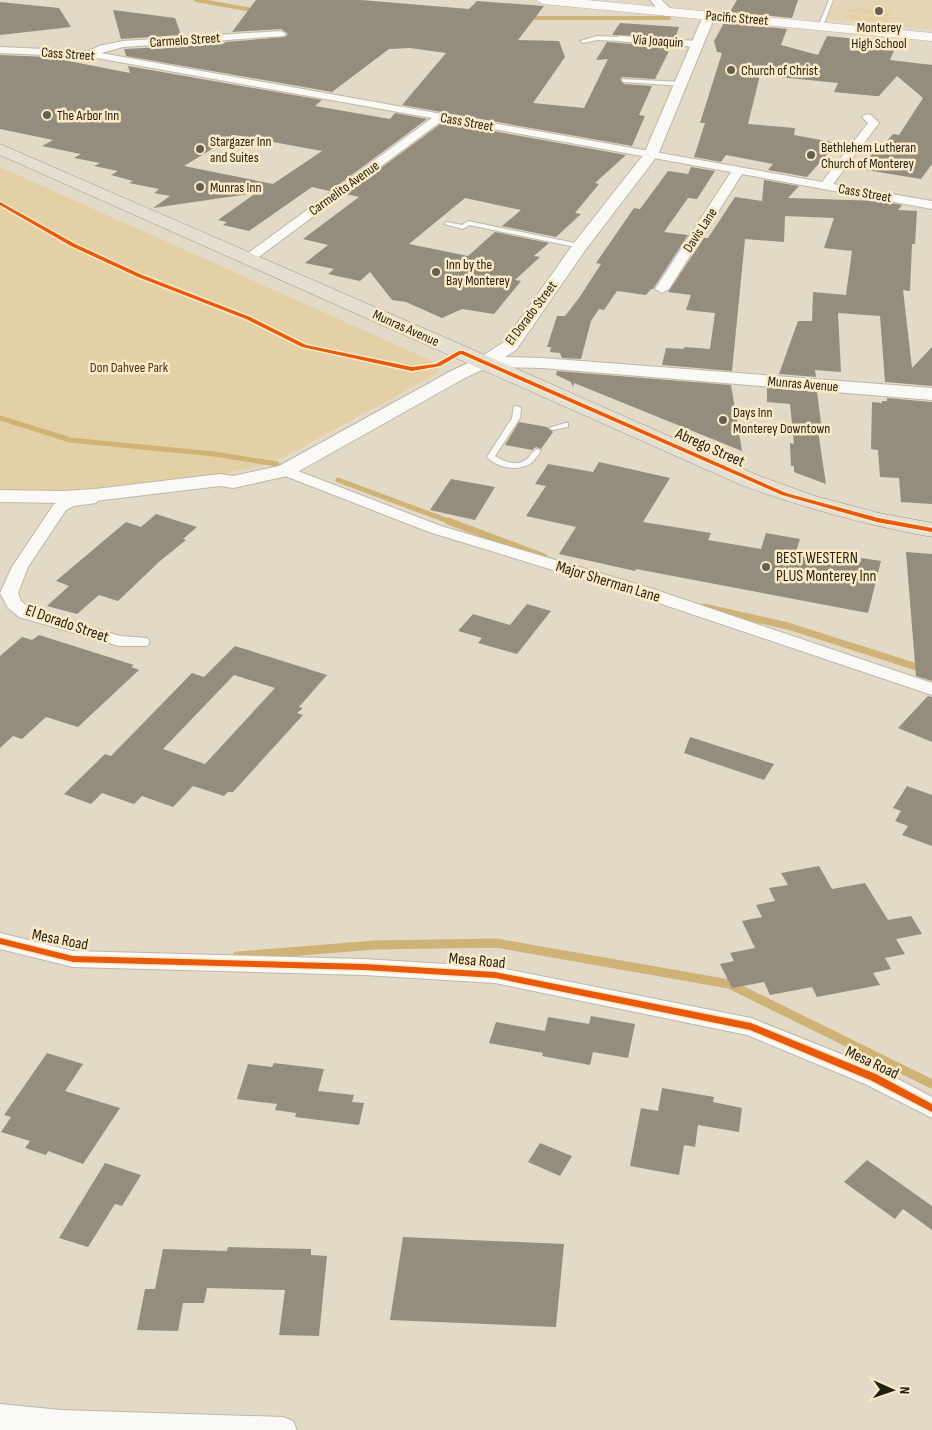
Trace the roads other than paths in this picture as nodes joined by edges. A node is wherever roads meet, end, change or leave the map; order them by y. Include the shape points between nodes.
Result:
1 (543, 0) edge
2 (656, 0) edge
3 (832, 1) edge
4 (667, 12) junction
5 (709, 16) junction
6 (820, 26) junction
7 (281, 34) dead end
8 (932, 37) edge
9 (620, 39) joint
10 (583, 41) dead end
11 (697, 44) junction
12 (0, 50) edge
13 (90, 54) junction
14 (624, 80) dead end
15 (682, 84) junction
16 (441, 117) junction
17 (867, 117) dead end
18 (0, 149) edge
19 (651, 155) junction
20 (738, 171) junction
21 (825, 186) junction
22 (932, 206) edge
23 (448, 224) dead end
24 (580, 246) junction
25 (248, 259) junction
26 (662, 289) dead end
27 (485, 362) junction
28 (932, 394) edge
29 (517, 408) dead end
30 (565, 425) dead end
31 (553, 428) dead end
32 (537, 451) dead end
33 (285, 471) junction
34 (233, 482) junction
35 (125, 492) junction
36 (0, 496) edge
37 (0, 505) edge
38 (59, 509) junction
39 (932, 530) edge
40 (141, 642) dead end
41 (932, 689) edge
42 (0, 941) edge
43 (932, 1108) edge
44 (0, 1417) edge
45 (59, 1426) edge
46 (283, 1430) edge

1 - 4 main road, Pacific Street
2 - 4 street
3 - 6 lane
4 - 5 main road, Pacific Street
5 - 6 main road, Pacific Street
5 - 11 street, El Dorado Street
6 - 8 main road, Pacific Street
7 - 13 street, Carmelo Street via 123,44
9 - 10 lane
9 - 11 street, Via Joaquin
11 - 15 street, El Dorado Street
12 - 13 street, Cass Street
13 - 16 street, Cass Street
14 - 15 lane
15 - 19 street, El Dorado Street
16 - 19 street, Cass Street
16 - 25 street, Carmelito Avenue
17 - 21 street via 874,123
18 - 25 main road, Munras Avenue
19 - 20 street, Cass Street
19 - 24 street, El Dorado Street
20 - 21 street, Cass Street
20 - 26 street, Davis Lane
21 - 22 street, Cass Street
23 - 24 lane via 463,227 468,223
24 - 27 street, El Dorado Street via 510,346
25 - 27 main road, Munras Avenue
27 - 28 street, Munras Avenue via 542,363
27 - 33 street, El Dorado Street
27 - 39 main road, Abrego Street via 784,494 877,520
29 - 32 lane via 516,418 491,457 503,464 524,465
30 - 31 lane
33 - 34 street, El Dorado Street
33 - 41 street, Major Sherman Lane via 435,529 644,592
34 - 35 street, El Dorado Street via 220,480
34 - 38 street, El Dorado Street via 223,488 115,505
35 - 36 street, El Dorado Street via 63,497
35 - 38 street via 110,499 67,502
37 - 38 street, El Dorado Street
38 - 40 street, El Dorado Street via 20,567 9,593 14,604 25,613 119,642
42 - 43 street, Mesa Road via 73,959 364,967 495,975 751,1027 873,1077
44 - 45 street
45 - 46 street

